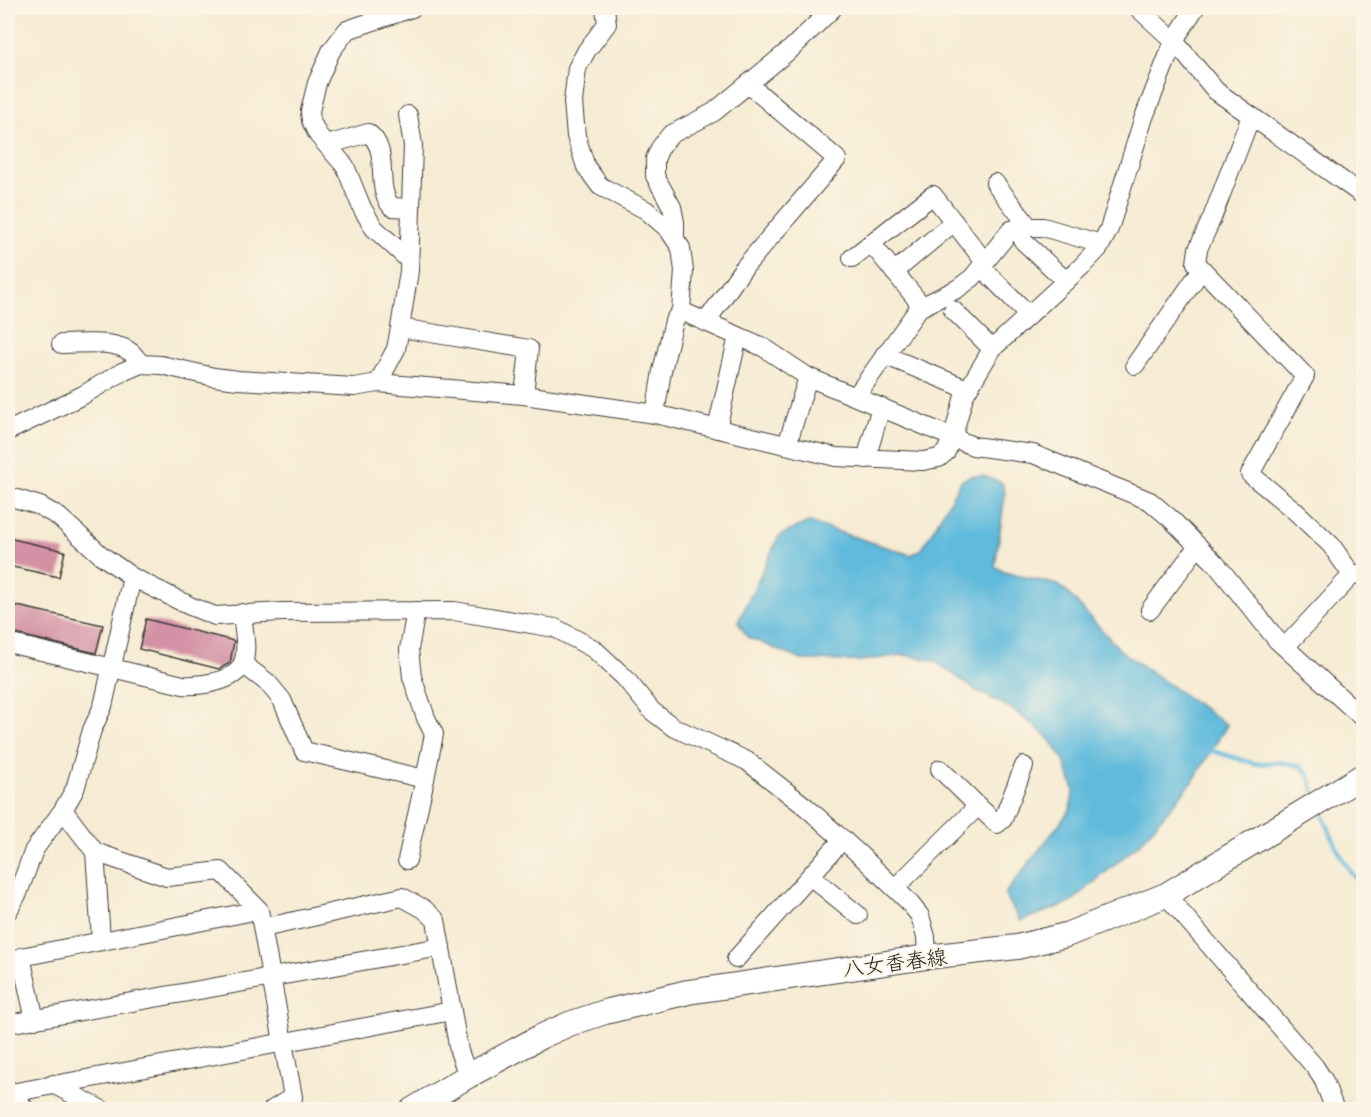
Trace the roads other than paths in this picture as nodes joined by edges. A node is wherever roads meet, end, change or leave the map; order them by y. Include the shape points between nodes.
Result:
1 (412, 8) edge
2 (605, 8) edge
3 (833, 8) edge
4 (1138, 8) edge
5 (1195, 8) edge
6 (1174, 41) junction
7 (748, 84) junction
8 (408, 115) dead end
9 (1251, 116) junction
10 (327, 145) junction
11 (658, 182) junction
12 (995, 183) dead end
13 (1364, 196) edge
14 (410, 208) junction
15 (641, 208) junction
16 (954, 222) junction
17 (1026, 234) junction
18 (675, 239) junction
19 (871, 243) junction
20 (1101, 244) junction
21 (852, 258) dead end
22 (409, 260) junction
23 (986, 268) junction
24 (1202, 269) junction
25 (894, 272) junction
26 (1066, 281) junction
27 (922, 306) junction
28 (953, 310) dead end
29 (681, 311) junction
30 (1029, 315) junction
31 (706, 322) junction
32 (400, 328) junction
33 (738, 336) junction
34 (61, 344) dead end
35 (992, 349) junction
36 (884, 356) junction
37 (141, 364) junction
38 (1136, 365) dead end
39 (808, 377) junction
40 (378, 383) junction
41 (968, 389) junction
42 (524, 395) junction
43 (856, 396) junction
44 (881, 407) junction
45 (655, 414) junction
46 (717, 429) junction
47 (8, 431) edge
48 (952, 436) junction
49 (787, 445) junction
50 (866, 459) junction
51 (8, 496) edge
52 (1198, 546) junction
53 (1358, 574) edge
54 (132, 577) junction
55 (1150, 610) dead end
56 (416, 611) junction
57 (242, 613) junction
58 (8, 643) edge
59 (1285, 646) junction
60 (243, 664) junction
61 (112, 669) junction
62 (1364, 719) edge
63 (1024, 766) dead end
64 (940, 769) dead end
65 (1364, 775) edge
66 (425, 779) junction
67 (978, 806) junction
68 (63, 810) junction
69 (843, 839) junction
70 (95, 852) junction
71 (407, 860) dead end
72 (810, 876) junction
73 (895, 888) junction
74 (1166, 895) junction
75 (8, 911) edge
76 (858, 915) dead end
77 (261, 919) junction
78 (100, 940) junction
79 (441, 947) junction
80 (927, 957) junction
81 (736, 959) dead end
82 (271, 977) junction
83 (452, 1011) junction
84 (35, 1020) junction
85 (8, 1024) edge
86 (282, 1041) junction
87 (468, 1076) junction
88 (53, 1084) junction
89 (9, 1091) edge
90 (26, 1110) edge
91 (102, 1110) edge
92 (272, 1110) edge
93 (412, 1110) edge
94 (1335, 1110) edge

1 - 10 street via 347,30 331,51 310,111 318,135
2 - 15 street via 607,24 586,50 578,68 573,102 576,136 586,167 600,186
3 - 7 street
4 - 6 street
5 - 6 street
6 - 9 street via 1216,91
6 - 20 street
7 - 11 street via 714,112 670,135 655,159
7 - 31 street via 837,159 742,270
8 - 14 street via 413,145
9 - 13 street
9 - 24 street via 1198,249 1197,263
10 - 14 street via 368,133 374,137 382,159 382,188 387,202 392,207
10 - 22 street via 345,166 374,228
11 - 15 street
11 - 18 street via 672,207
12 - 17 street
14 - 22 street
15 - 18 street
16 - 19 street via 933,195
16 - 23 street
16 - 25 street
17 - 20 street via 1043,227
17 - 23 street via 1011,230
17 - 26 street
18 - 29 street via 681,248 684,271
19 - 21 street
19 - 25 street
20 - 26 street
22 - 32 street
23 - 27 street via 957,289
23 - 30 street
24 - 38 street
24 - 53 street via 1305,376 1250,474 1294,510
25 - 27 street
26 - 30 street
27 - 36 street
28 - 35 street
29 - 31 street
29 - 45 street via 674,321
30 - 35 street
31 - 33 street
32 - 40 street via 396,349
32 - 42 street via 529,349
33 - 39 street via 763,346
33 - 46 street
34 - 37 street via 107,344 132,353
35 - 41 street
36 - 41 street
36 - 43 street
37 - 40 street via 238,380 354,387
37 - 47 street
39 - 43 street
39 - 49 street
40 - 42 street
41 - 48 street
42 - 45 street
43 - 44 street
44 - 48 street
44 - 50 street
45 - 46 street
46 - 49 street
48 - 50 street via 939,458
48 - 52 street via 973,446 1033,454 1150,501
49 - 50 street via 836,457
51 - 54 street via 59,517
52 - 55 street
52 - 59 street
53 - 59 street
54 - 57 street via 215,616
54 - 61 street
56 - 57 street
56 - 66 street via 410,649 412,677 434,734
56 - 69 street via 454,611 555,628 594,649 652,711 673,727 747,761
57 - 60 street
58 - 61 street
59 - 62 street
60 - 61 street via 235,674 200,686 183,686
60 - 66 street via 282,700 304,751
61 - 68 street via 80,777
63 - 67 street via 1004,819 998,824
64 - 67 street
65 - 74 main road, 八女香春線
66 - 71 street
67 - 73 street
68 - 70 street
68 - 75 street via 34,850
69 - 72 street
69 - 73 street
70 - 77 street via 167,877 221,871
70 - 78 street
72 - 76 street
72 - 81 street
73 - 80 street via 920,916
74 - 80 main road, 八女香春線 via 1066,935 1017,947
74 - 94 street via 1315,1066
77 - 78 street
77 - 79 street via 402,897 436,920
77 - 82 street
78 - 84 street via 21,957
79 - 82 street
79 - 83 street
80 - 87 main road, 八女香春線 via 688,992 645,1002 569,1024
82 - 84 street
82 - 86 street
83 - 86 street
83 - 87 street
84 - 85 street
86 - 88 street
86 - 92 street via 293,1097
87 - 93 main road, 八女香春線
88 - 89 street
88 - 91 street
89 - 90 street

